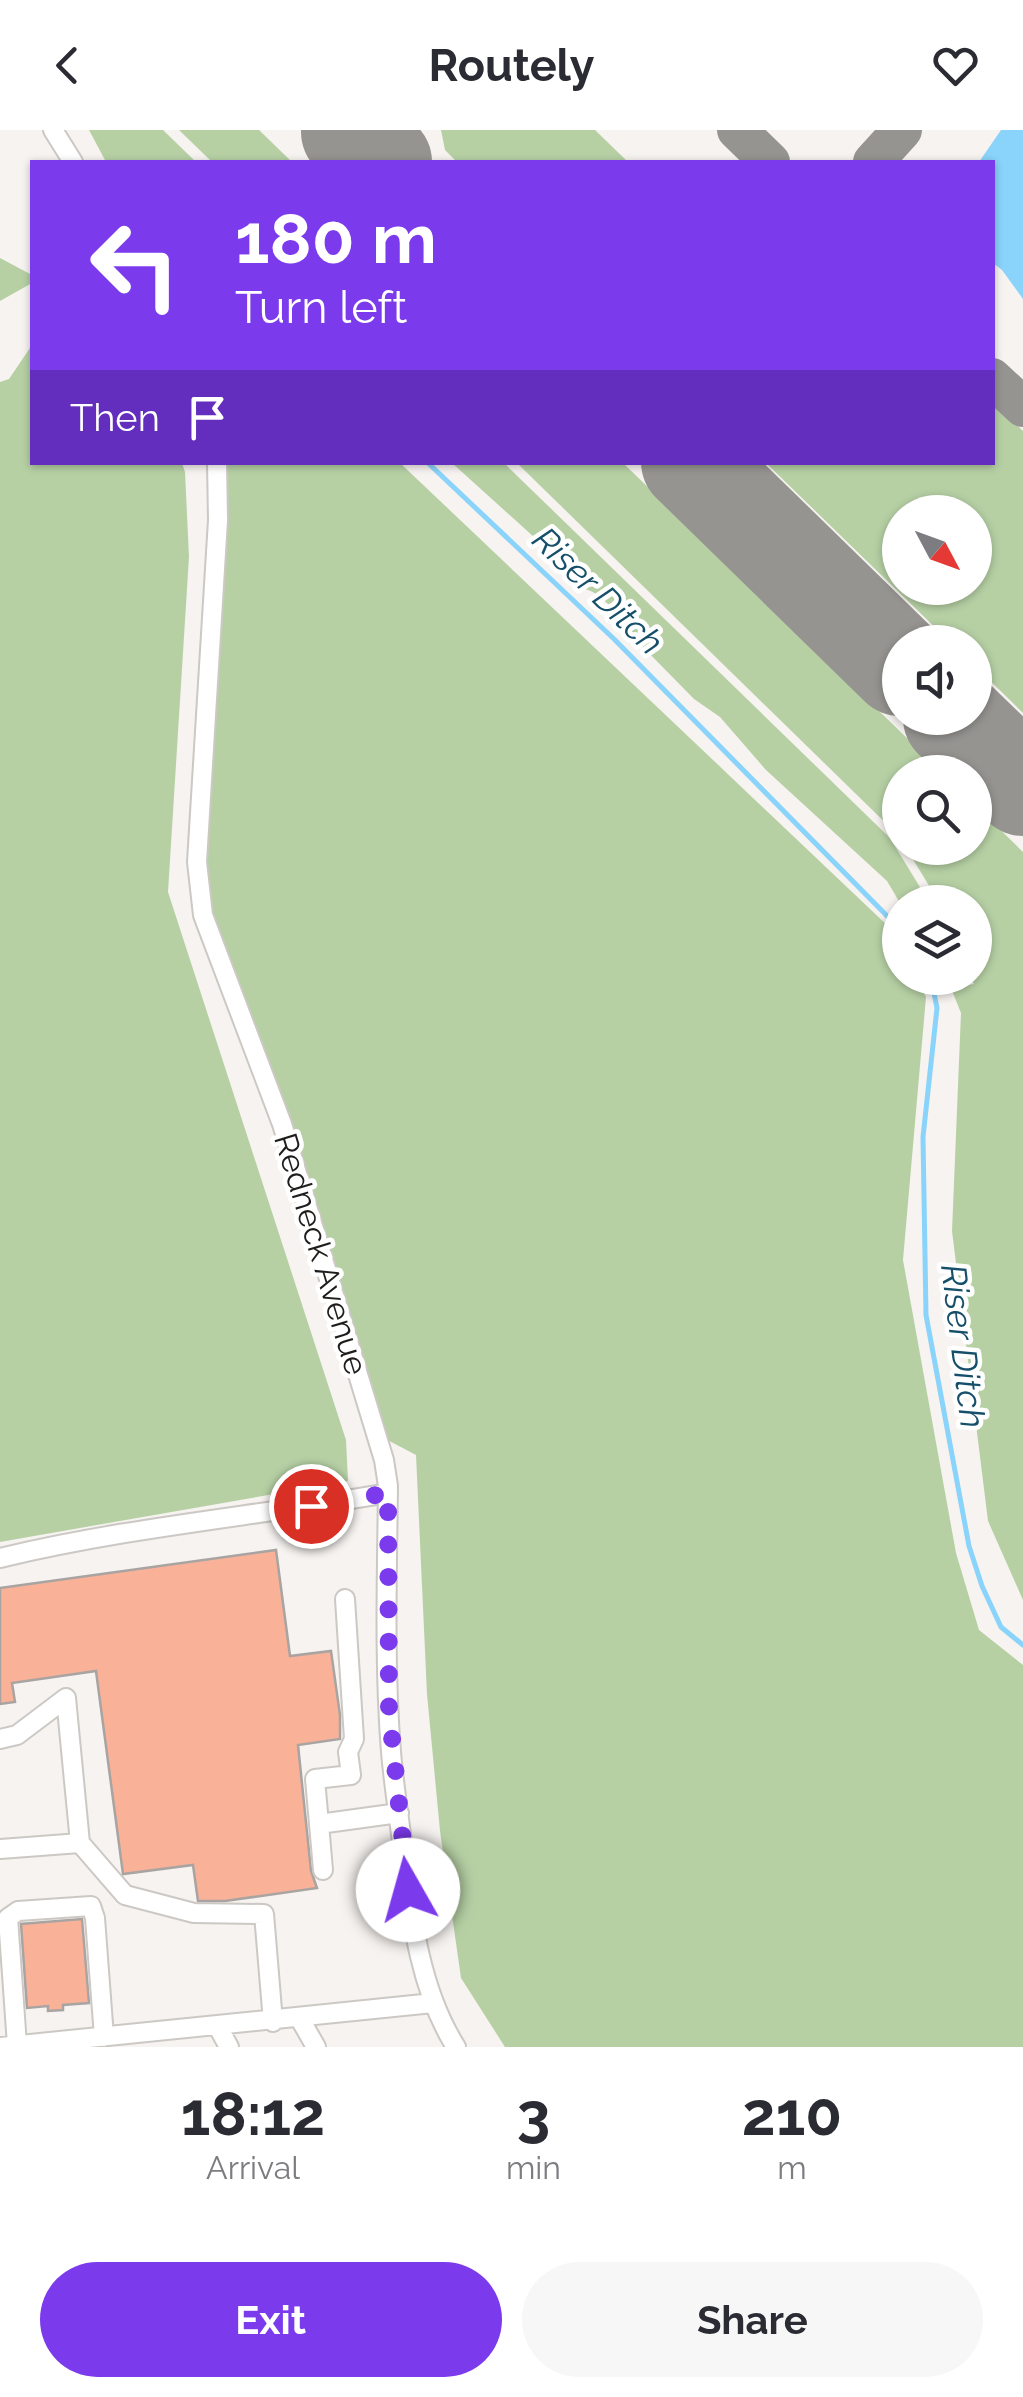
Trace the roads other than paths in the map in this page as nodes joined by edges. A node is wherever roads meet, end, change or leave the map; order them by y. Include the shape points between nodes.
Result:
1 (53, 130) edge
2 (73, 160) edge
3 (216, 465) edge
4 (388, 1493) junction
5 (0, 1558) edge
6 (345, 1599) dead end
7 (388, 1681) junction
8 (351, 1682) junction
9 (390, 1738) junction
10 (0, 1739) edge
11 (354, 1739) junction
12 (398, 1814) junction
13 (319, 1824) junction
14 (80, 1844) junction
15 (0, 1850) edge
16 (323, 1870) dead end
17 (433, 2004) junction
18 (300, 2019) junction
19 (273, 2022) junction
20 (218, 2027) junction
21 (104, 2037) junction
22 (8, 2046) edge
23 (229, 2047) edge
24 (316, 2047) edge
25 (456, 2047) edge

1 - 2 street
3 - 4 street, Redneck Avenue via 197,862 201,901 306,1200 378,1435
4 - 5 street via 148,1526
4 - 7 street, Redneck Avenue
6 - 8 street
7 - 8 street
7 - 9 street, Redneck Avenue
8 - 11 street
9 - 11 street
9 - 12 street, Redneck Avenue
10 - 14 street via 17,1735 66,1698
11 - 13 street via 348,1752 360,1774 315,1779
12 - 13 street
12 - 17 street, Redneck Avenue
13 - 16 street
14 - 15 street
14 - 19 street via 125,1895 194,1913 264,1914
17 - 18 street
17 - 25 street, Redneck Avenue
18 - 19 street
18 - 24 street
19 - 20 street
20 - 21 street
20 - 23 street
21 - 22 street
21 - 22 street via 92,1906 18,1911 8,1918

